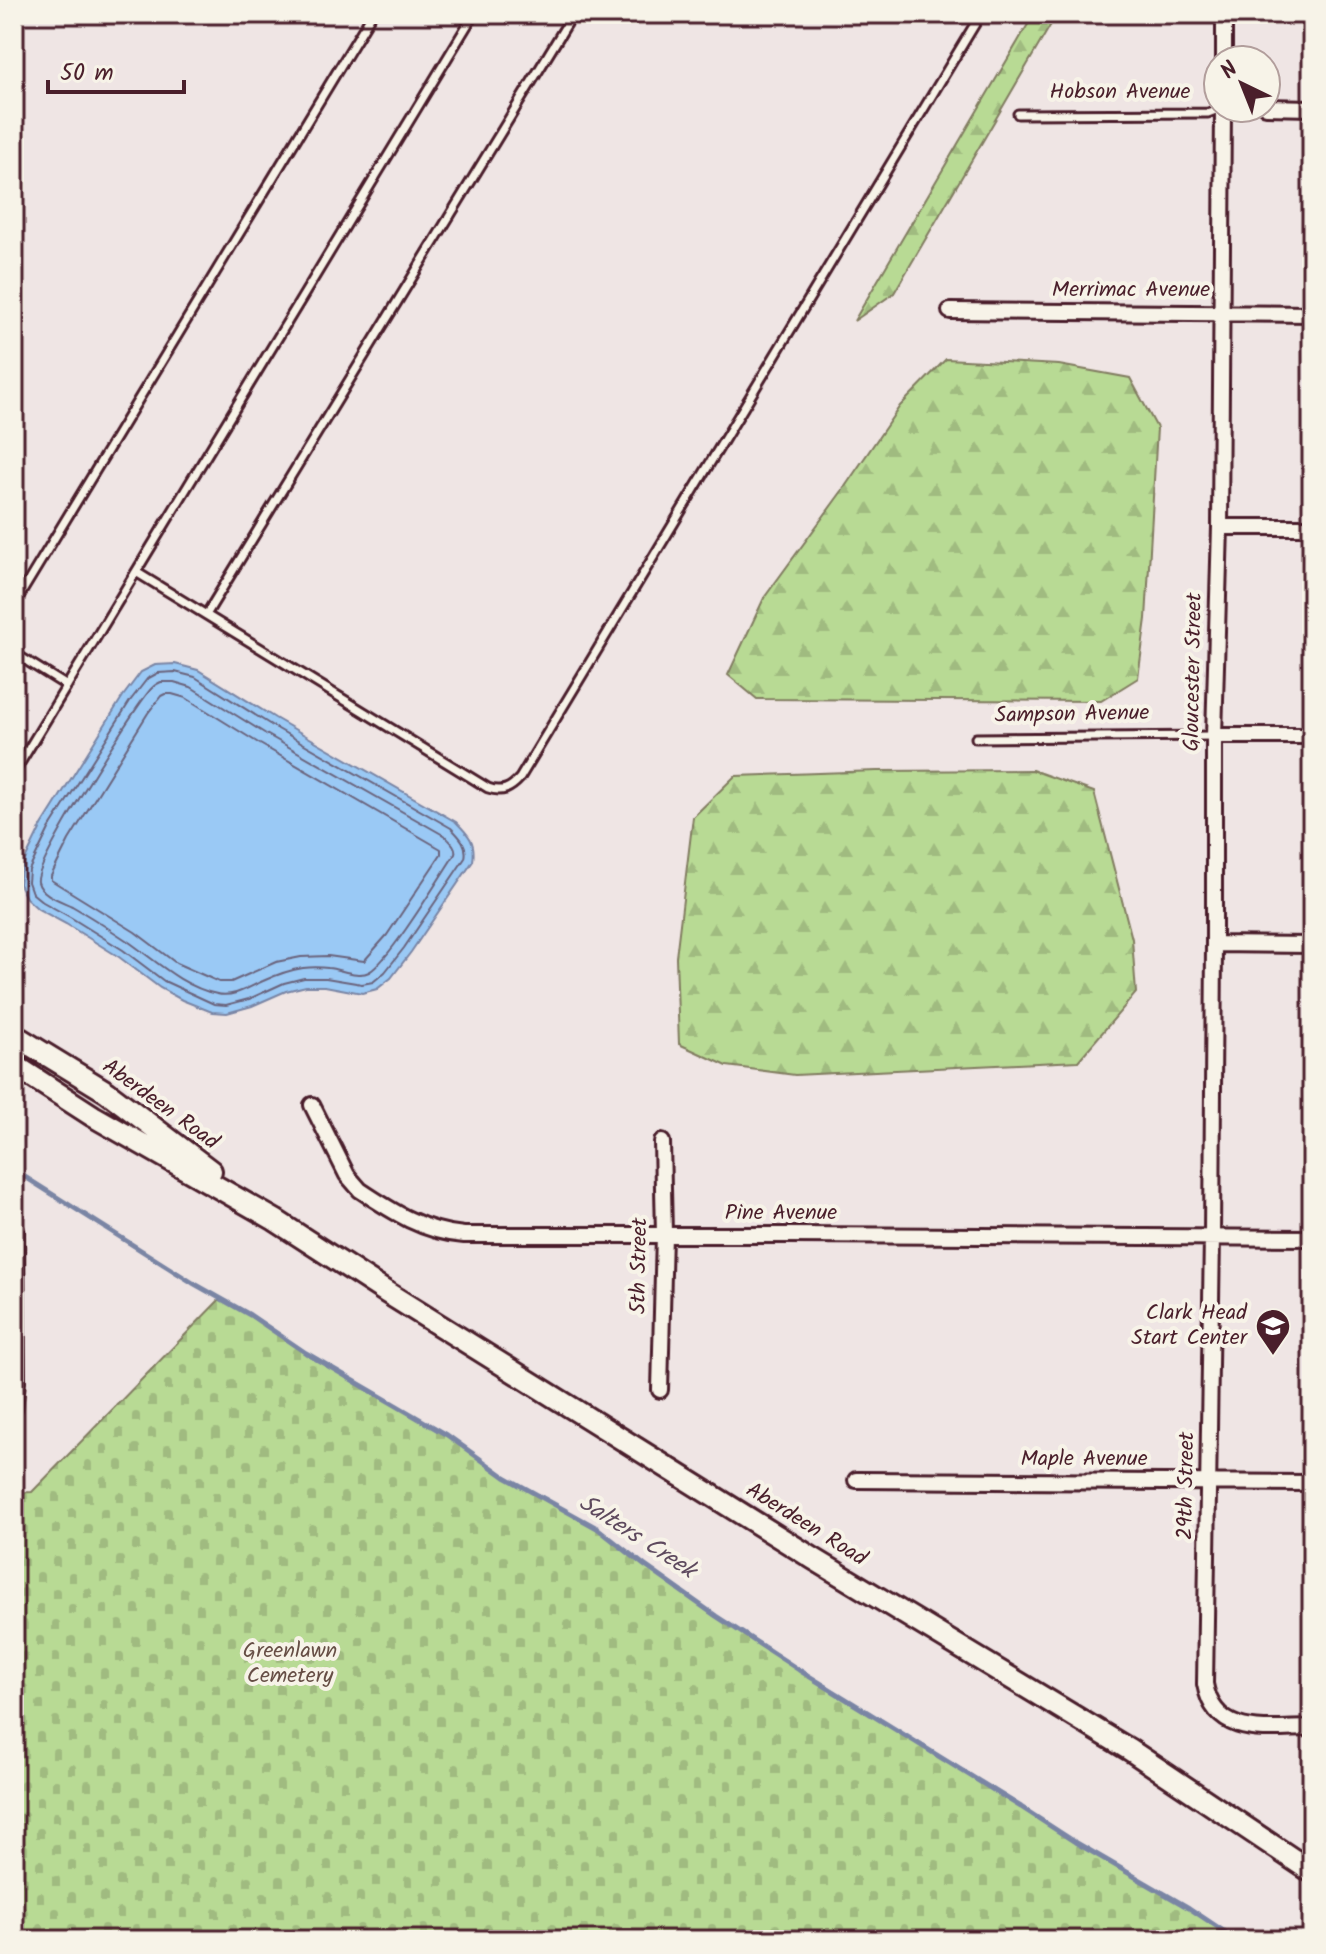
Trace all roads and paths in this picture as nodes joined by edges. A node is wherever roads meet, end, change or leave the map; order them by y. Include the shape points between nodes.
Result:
1 (372, 14) edge
2 (474, 14) edge
3 (573, 14) edge
4 (981, 14) edge
5 (1224, 14) edge
6 (1224, 44) edge
7 (1282, 107) edge
8 (1312, 108) edge
9 (1202, 113) edge
10 (1018, 114) dead end
11 (1222, 124) edge
12 (950, 311) dead end
13 (1221, 312) junction
14 (1312, 314) edge
15 (1220, 527) junction
16 (1312, 527) edge
17 (136, 572) junction
18 (14, 605) edge
19 (206, 615) junction
20 (14, 653) edge
21 (67, 686) junction
22 (1214, 736) junction
23 (1312, 736) edge
24 (976, 738) dead end
25 (14, 773) edge
26 (1214, 944) junction
27 (1312, 945) edge
28 (14, 1035) edge
29 (14, 1065) edge
30 (312, 1105) dead end
31 (662, 1142) dead end
32 (275, 1220) junction
33 (15, 1230) edge
34 (664, 1234) junction
35 (1212, 1237) junction
36 (1312, 1238) edge
37 (660, 1390) dead end
38 (14, 1409) edge
39 (856, 1480) dead end
40 (1209, 1481) junction
41 (1312, 1483) edge
42 (1312, 1728) edge
43 (1312, 1872) edge

1 - 18 lane
2 - 17 lane
3 - 19 lane
4 - 19 lane via 513,785 504,791 488,788
5 - 6 street
7 - 8 street
9 - 10 lane, Hobson Avenue
11 - 13 street, Gloucester Street
12 - 13 street, Merrimac Avenue
13 - 14 street, Merrimac Avenue
13 - 15 street, Gloucester Street
15 - 16 street
15 - 22 street, Gloucester Street
17 - 19 lane
17 - 21 lane
20 - 21 lane
21 - 25 lane
22 - 23 street, Sampson Avenue
22 - 24 lane, Sampson Avenue
22 - 26 street, Gloucester Street
26 - 27 street
26 - 35 street, Gloucester Street
28 - 32 main road, Aberdeen Road via 107,1092
29 - 32 main road, Aberdeen Road
30 - 34 street, Pine Avenue via 353,1183 427,1228 464,1235
31 - 34 street, 5th Street
32 - 43 main road, Aberdeen Road via 814,1559 1130,1750
33 - 38 street
34 - 35 street, Pine Avenue
34 - 37 street, 5th Street
35 - 36 street, Pine Avenue
35 - 40 street, 29th Street
39 - 40 street, Maple Avenue
40 - 41 street, Maple Avenue
40 - 42 street, 29th Street via 1207,1696 1221,1716 1246,1728

